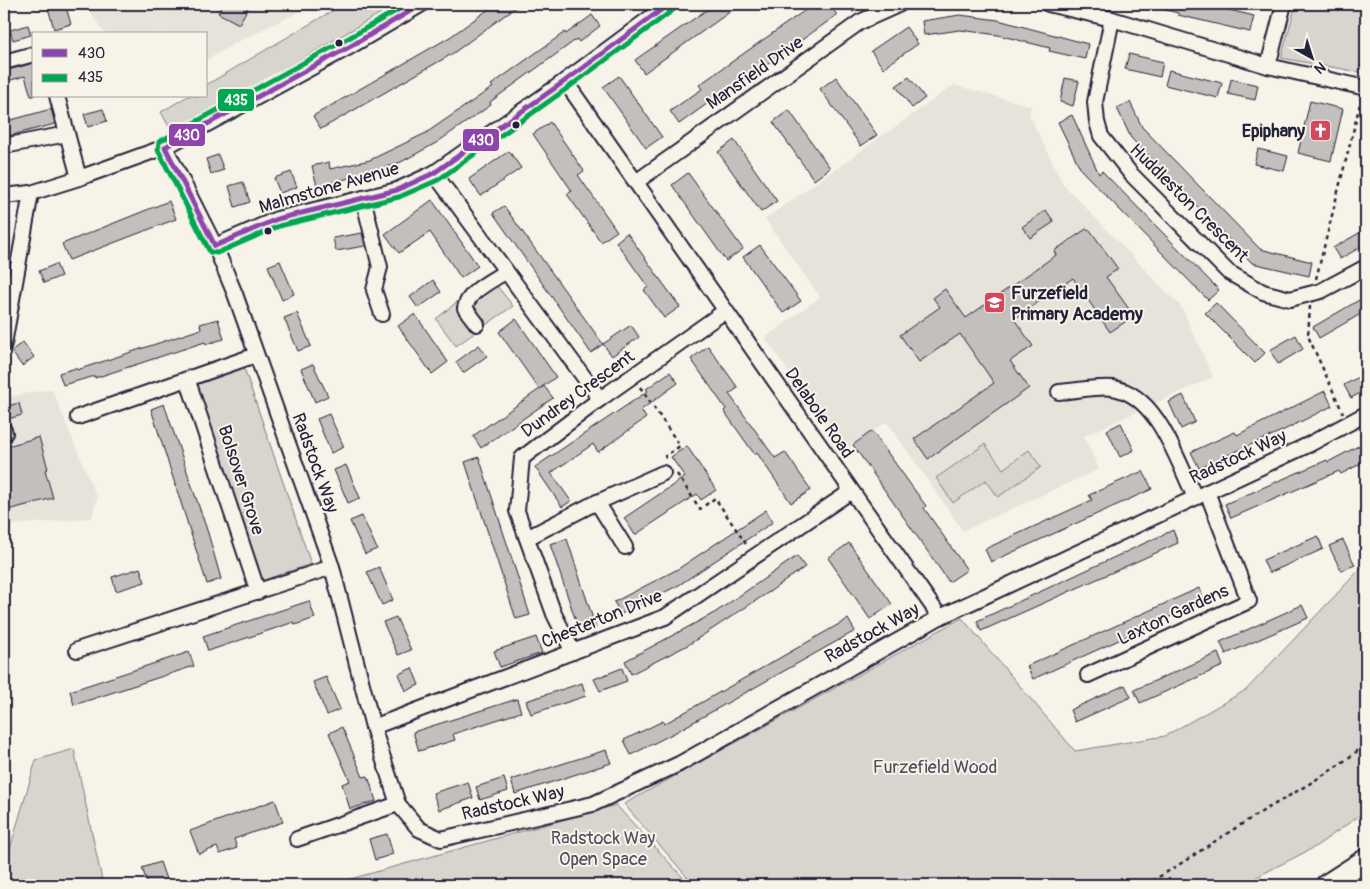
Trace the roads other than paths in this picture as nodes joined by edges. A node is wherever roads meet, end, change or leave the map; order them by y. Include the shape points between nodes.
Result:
1 (422, 4) edge
2 (669, 4) edge
3 (900, 4) edge
4 (1048, 4) edge
5 (1284, 4) edge
6 (1112, 20) junction
7 (32, 55) edge
8 (4, 62) edge
9 (1268, 66) junction
10 (565, 81) junction
11 (1365, 88) edge
12 (58, 98) edge
13 (67, 134) junction
14 (4, 146) edge
15 (165, 147) junction
16 (434, 173) junction
17 (79, 178) junction
18 (636, 182) junction
19 (30, 192) junction
20 (4, 196) edge
21 (363, 198) junction
22 (215, 246) junction
23 (1366, 267) edge
24 (506, 271) junction
25 (725, 311) junction
26 (382, 314) dead end
27 (477, 324) dead end
28 (4, 344) edge
29 (256, 355) junction
30 (188, 380) junction
31 (1059, 392) dead end
32 (600, 399) junction
33 (1366, 414) edge
34 (78, 417) dead end
35 (669, 469) road end
36 (850, 492) junction
37 (1201, 494) junction
38 (597, 502) junction
39 (527, 538) junction
40 (625, 547) dead end
41 (332, 567) junction
42 (258, 592) junction
43 (940, 617) junction
44 (76, 650) dead end
45 (573, 652) junction
46 (1088, 675) dead end
47 (373, 727) junction
48 (398, 804) junction
49 (297, 839) dead end
50 (1366, 860) edge
51 (1328, 885) edge

1 - 15 street
2 - 10 street, Malmstone Avenue
3 - 18 street, Mansfield Drive via 860,22
4 - 6 street
5 - 9 street
6 - 9 street
6 - 23 street, Huddleston Crescent via 1095,102 1096,122 1107,146 1236,278 1277,298 1290,299 1310,295
7 - 8 street
9 - 11 street
10 - 16 street, Malmstone Avenue
10 - 18 street, Delabole Road
12 - 13 street
13 - 14 street
13 - 17 street
15 - 17 street
15 - 22 street, Radstock Way
16 - 21 street, Malmstone Avenue via 397,190
16 - 24 street
17 - 19 street
18 - 25 street, Delabole Road
19 - 20 street
19 - 28 street
21 - 22 street, Malmstone Avenue via 277,219
21 - 26 street via 380,267 374,290
22 - 29 street, Radstock Way
24 - 27 street via 467,301 465,308
24 - 32 street
25 - 32 street, Dundrey Crescent
25 - 36 street, Delabole Road
29 - 30 street
29 - 41 street, Radstock Way
30 - 34 street
30 - 42 street, Bolsover Grove
31 - 37 street via 1112,388 1138,397 1154,413
32 - 39 street, Dundrey Crescent via 522,458 517,511
33 - 37 street, Radstock Way via 1308,445
35 - 38 street
36 - 43 street, Delabole Road
36 - 45 street, Chesterton Drive via 665,617
37 - 43 street, Radstock Way
37 - 46 street, Laxton Gardens via 1249,601
38 - 39 street
38 - 40 street
39 - 45 street, Dundrey Crescent via 554,614
41 - 42 street
41 - 47 street, Radstock Way
42 - 44 street
43 - 48 street, Radstock Way via 679,764 593,804 440,839 419,829
45 - 47 street, Chesterton Drive
47 - 48 street, Radstock Way
48 - 49 street
50 - 51 highway

